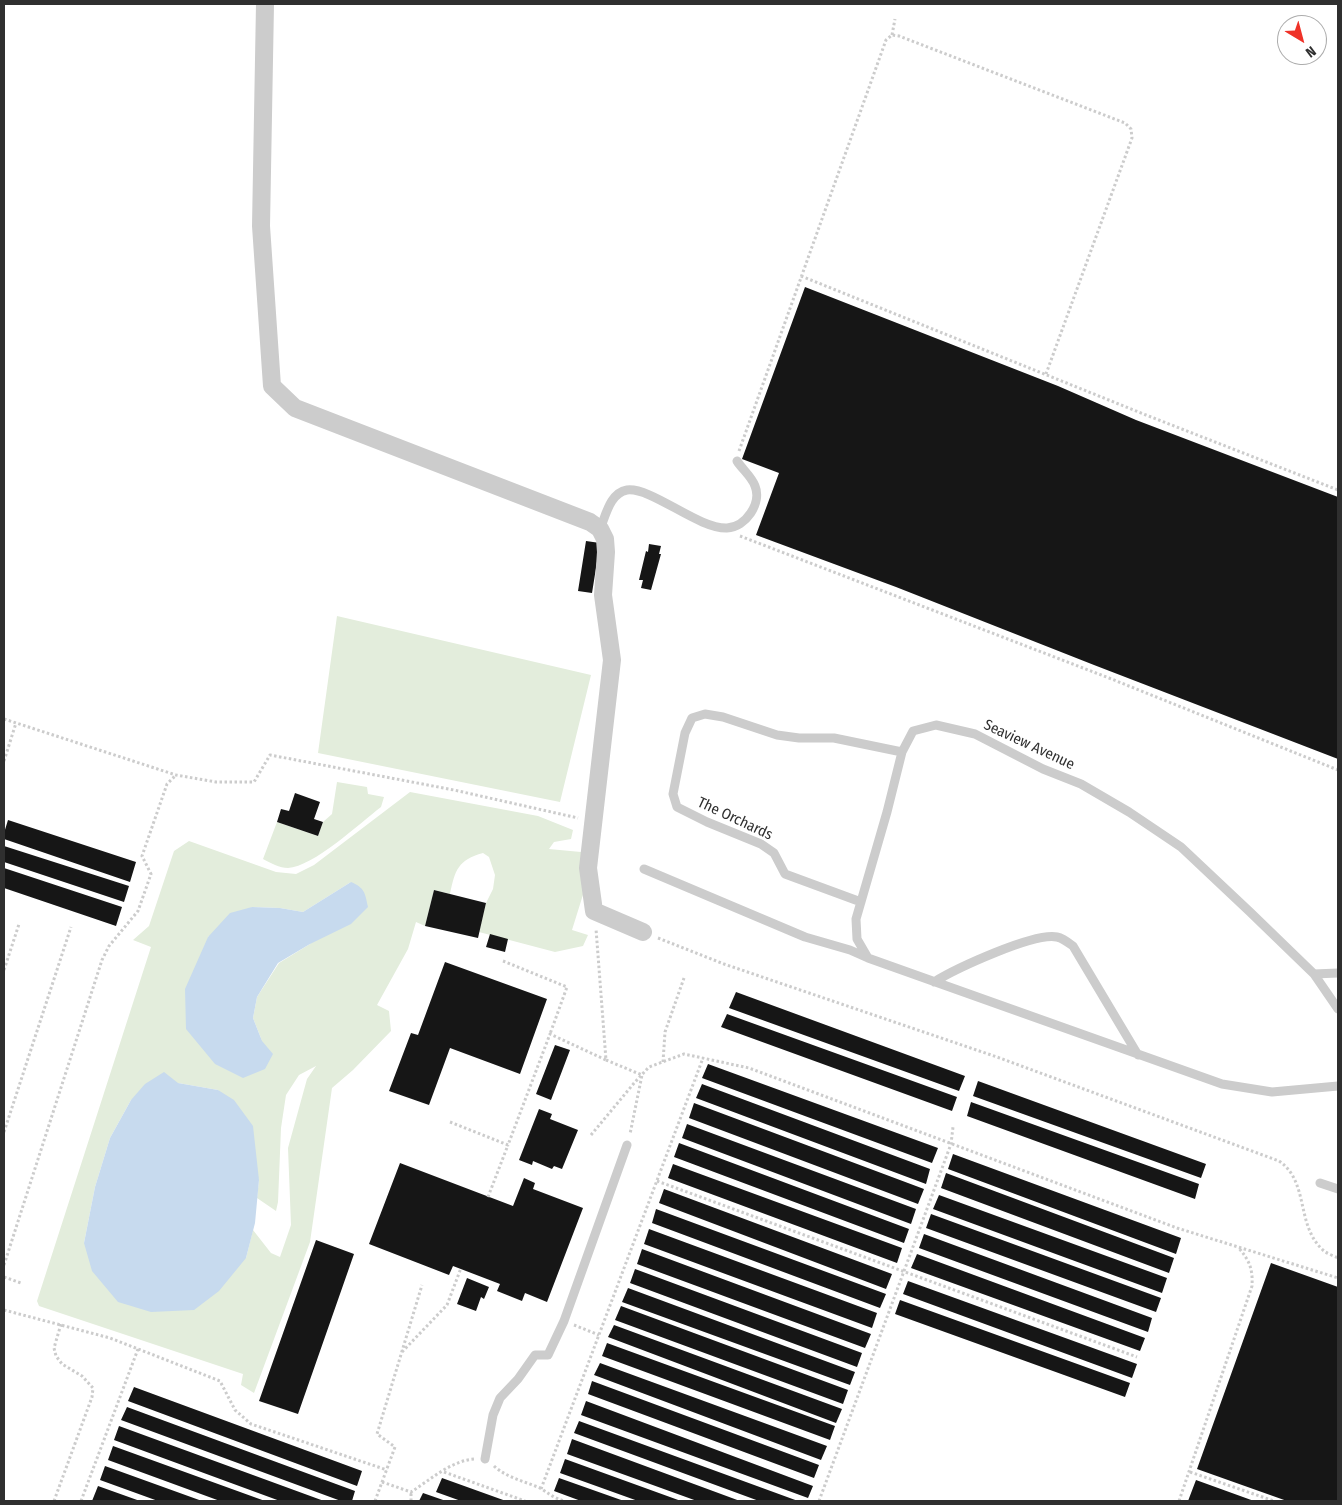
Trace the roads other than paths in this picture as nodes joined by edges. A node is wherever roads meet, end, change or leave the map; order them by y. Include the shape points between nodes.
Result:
1 (265, 4) edge
2 (737, 461) road end
3 (600, 529) junction
4 (902, 752) junction
5 (644, 869) dead end
6 (861, 902) junction
7 (643, 932) road end
8 (868, 958) junction
9 (1338, 973) edge
10 (1314, 974) junction
11 (934, 982) junction
12 (1338, 1009) edge
13 (1138, 1055) junction
14 (1338, 1086) edge
15 (627, 1145) road end
16 (1320, 1183) dead end
17 (1338, 1189) edge
18 (485, 1459) road end

1 - 3 street via 260,226 272,386 295,408 590,522
2 - 3 lane via 756,486 757,497 750,515 741,524 720,528 651,496 628,490 617,494 610,503
3 - 7 street via 605,539 603,595 612,660 588,868 594,911
4 - 6 lane, Seaview Avenue
4 - 6 lane, The Orchards via 834,738 777,735 706,714 692,718 684,732 673,794 677,807 761,844 774,853 785,874
4 - 10 lane, Seaview Avenue via 913,732 936,725 975,734 1081,784 1181,847
5 - 8 lane via 805,937
6 - 8 lane, Seaview Avenue via 856,919 857,939
8 - 11 lane
9 - 10 lane
10 - 12 lane, Seaview Avenue
11 - 13 lane
11 - 13 lane via 988,955 1034,939 1057,936 1074,946
13 - 14 lane via 1222,1084 1272,1092
15 - 18 lane via 564,1321 548,1355 536,1355 500,1398 493,1415
16 - 17 lane

